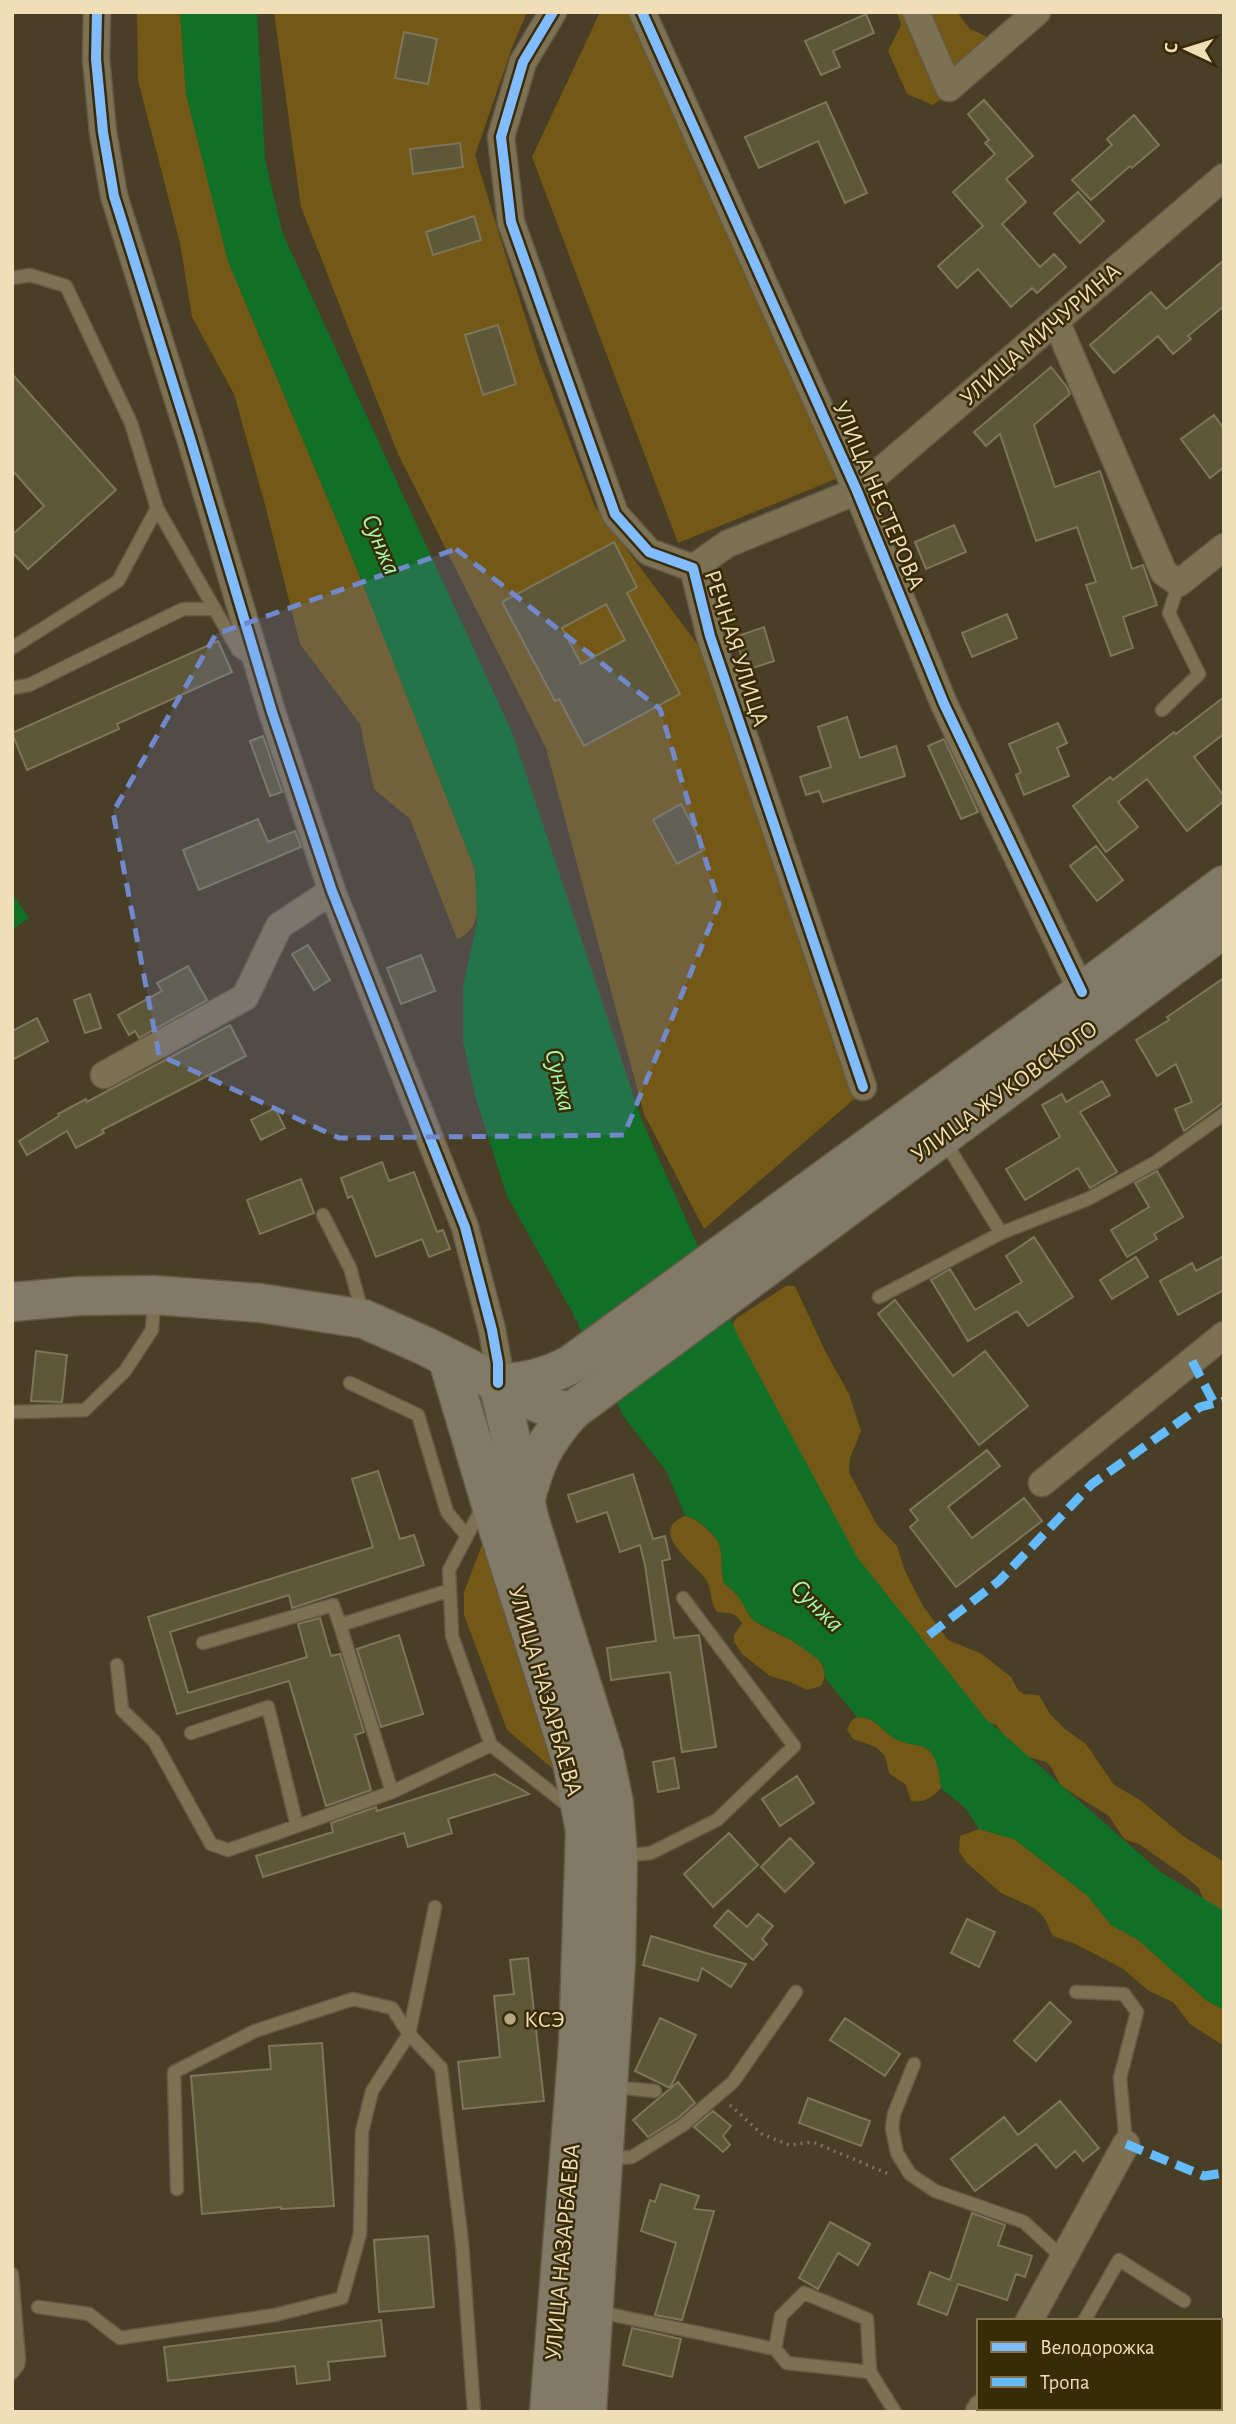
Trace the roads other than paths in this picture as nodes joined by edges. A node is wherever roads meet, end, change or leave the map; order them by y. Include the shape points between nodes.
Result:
1 (97, 12) edge
2 (553, 12) edge
3 (642, 12) edge
4 (916, 12) edge
5 (1037, 12) edge
6 (1224, 177) edge
7 (12, 278) edge
8 (1056, 321) junction
9 (857, 491) junction
10 (157, 508) junction
11 (1224, 547) edge
12 (693, 568) junction
13 (1179, 583) junction
14 (215, 609) junction
15 (12, 649) edge
16 (258, 665) junction
17 (12, 688) edge
18 (1162, 710) dead end
19 (1224, 885) edge
20 (332, 891) junction
21 (1224, 928) edge
22 (1082, 992) junction
23 (104, 1075) dead end
24 (863, 1087) dead end
25 (1224, 1114) edge
26 (942, 1136) junction
27 (323, 1215) dead end
28 (1001, 1233) junction
29 (774, 1238) junction
30 (154, 1295) junction
31 (879, 1297) dead end
32 (12, 1302) edge
33 (364, 1319) junction
34 (1224, 1335) edge
35 (447, 1357) junction
36 (350, 1382) dead end
37 (498, 1383) junction
38 (584, 1403) junction
39 (12, 1412) edge
40 (1042, 1483) dead end
41 (498, 1489) junction
42 (467, 1536) junction
43 (450, 1590) junction
44 (683, 1598) dead end
45 (340, 1625) junction
46 (203, 1643) dead end
47 (117, 1665) dead end
48 (191, 1733) dead end
49 (491, 1745) junction
50 (392, 1792) junction
51 (582, 1816) junction
52 (298, 1826) junction
53 (618, 1856) junction
54 (435, 1907) dead end
55 (796, 1992) dead end
56 (1076, 1992) dead end
57 (409, 2034) junction
58 (914, 2064) dead end
59 (608, 2087) junction
60 (655, 2091) dead end
61 (1126, 2144) joint
62 (603, 2159) junction
63 (177, 2189) dead end
64 (1063, 2258) junction
65 (12, 2274) edge
66 (1184, 2301) dead end
67 (38, 2307) dead end
68 (595, 2311) junction
69 (1030, 2319) edge
70 (1085, 2319) edge
71 (775, 2349) junction
72 (870, 2372) junction
73 (12, 2373) edge
74 (474, 2412) edge
75 (549, 2412) edge
76 (587, 2412) edge
77 (895, 2412) edge

1 - 16 street via 96,59 114,196
2 - 12 street, РЕЧНАЯ УЛИЦА via 523,62 501,137 511,222 615,514 649,552
3 - 9 street, УЛИЦА НЕСТЕРОВА
4 - 5 street via 949,89
6 - 8 street, УЛИЦА МИЧУРИНА
7 - 10 lane via 30,275 66,286 131,423
8 - 9 street, УЛИЦА МИЧУРИНА
8 - 13 street via 1164,573
9 - 12 street, УЛИЦА МИЧУРИНА via 727,544
9 - 22 street, УЛИЦА НЕСТЕРОВА via 944,704
10 - 14 lane
10 - 15 lane via 118,581
11 - 13 street
12 - 24 street, РЕЧНАЯ УЛИЦА via 709,636
13 - 18 lane via 1169,613 1199,674
14 - 16 lane via 238,650
14 - 17 lane via 183,609 29,685
16 - 20 street
19 - 22 main road
20 - 23 street via 279,926 245,997
20 - 37 street via 465,1227 492,1331
21 - 26 main road, УЛИЦА ЖУКОВСКОГО
22 - 29 main road
25 - 28 lane via 1111,1187
26 - 28 lane
26 - 29 main road, УЛИЦА ЖУКОВСКОГО
27 - 33 lane via 350,1268
28 - 31 lane
29 - 37 main road via 570,1365 537,1379
29 - 38 main road
30 - 32 main road
30 - 33 main road via 260,1303
30 - 39 lane via 152,1330 125,1371 85,1410
33 - 35 main road
34 - 40 street
35 - 37 main road
35 - 41 main road, УЛИЦА НАЗАРБАЕВА
36 - 42 lane via 418,1415 447,1512
37 - 38 main road via 534,1403
37 - 41 main road, УЛИЦА НАЗАРБАЕВА
37 - 41 main road via 491,1406
38 - 41 main road via 551,1434 540,1456
41 - 42 lane
41 - 51 main road, УЛИЦА НАЗАРБАЕВА via 572,1762
41 - 53 main road, УЛИЦА НАЗАРБАЕВА via 604,1755
42 - 43 lane via 449,1570
43 - 45 lane
43 - 49 lane via 452,1636
44 - 53 lane via 794,1746 717,1820 651,1853
45 - 46 lane via 333,1605
45 - 50 lane
47 - 52 lane via 122,1710 154,1741 211,1844 228,1850
48 - 52 lane via 268,1707
49 - 50 lane
49 - 51 lane
50 - 52 lane
51 - 75 main road, УЛИЦА НАЗАРБАЕВА via 578,2045
53 - 59 main road, УЛИЦА НАЗАРБАЕВА
54 - 57 lane
55 - 62 lane via 733,2082 718,2095 683,2125 632,2157
56 - 61 lane via 1124,1994 1137,2012 1120,2078
57 - 63 lane via 392,2008 353,1999 255,2031 174,2072
57 - 67 lane via 372,2091 362,2132 360,2234 342,2298 275,2315 120,2338 89,2314
57 - 74 lane via 441,2068 462,2243
58 - 64 lane via 892,2128 902,2164 922,2185 1024,2222
59 - 60 lane
59 - 62 main road, УЛИЦА НАЗАРБАЕВА
61 - 64 street
62 - 68 main road, УЛИЦА НАЗАРБАЕВА
64 - 69 street
65 - 73 lane via 19,2365
66 - 70 lane via 1119,2260
68 - 71 lane
68 - 76 main road, УЛИЦА НАЗАРБАЕВА
71 - 72 lane via 787,2363
71 - 72 lane via 781,2316 804,2293 867,2319
72 - 77 lane

